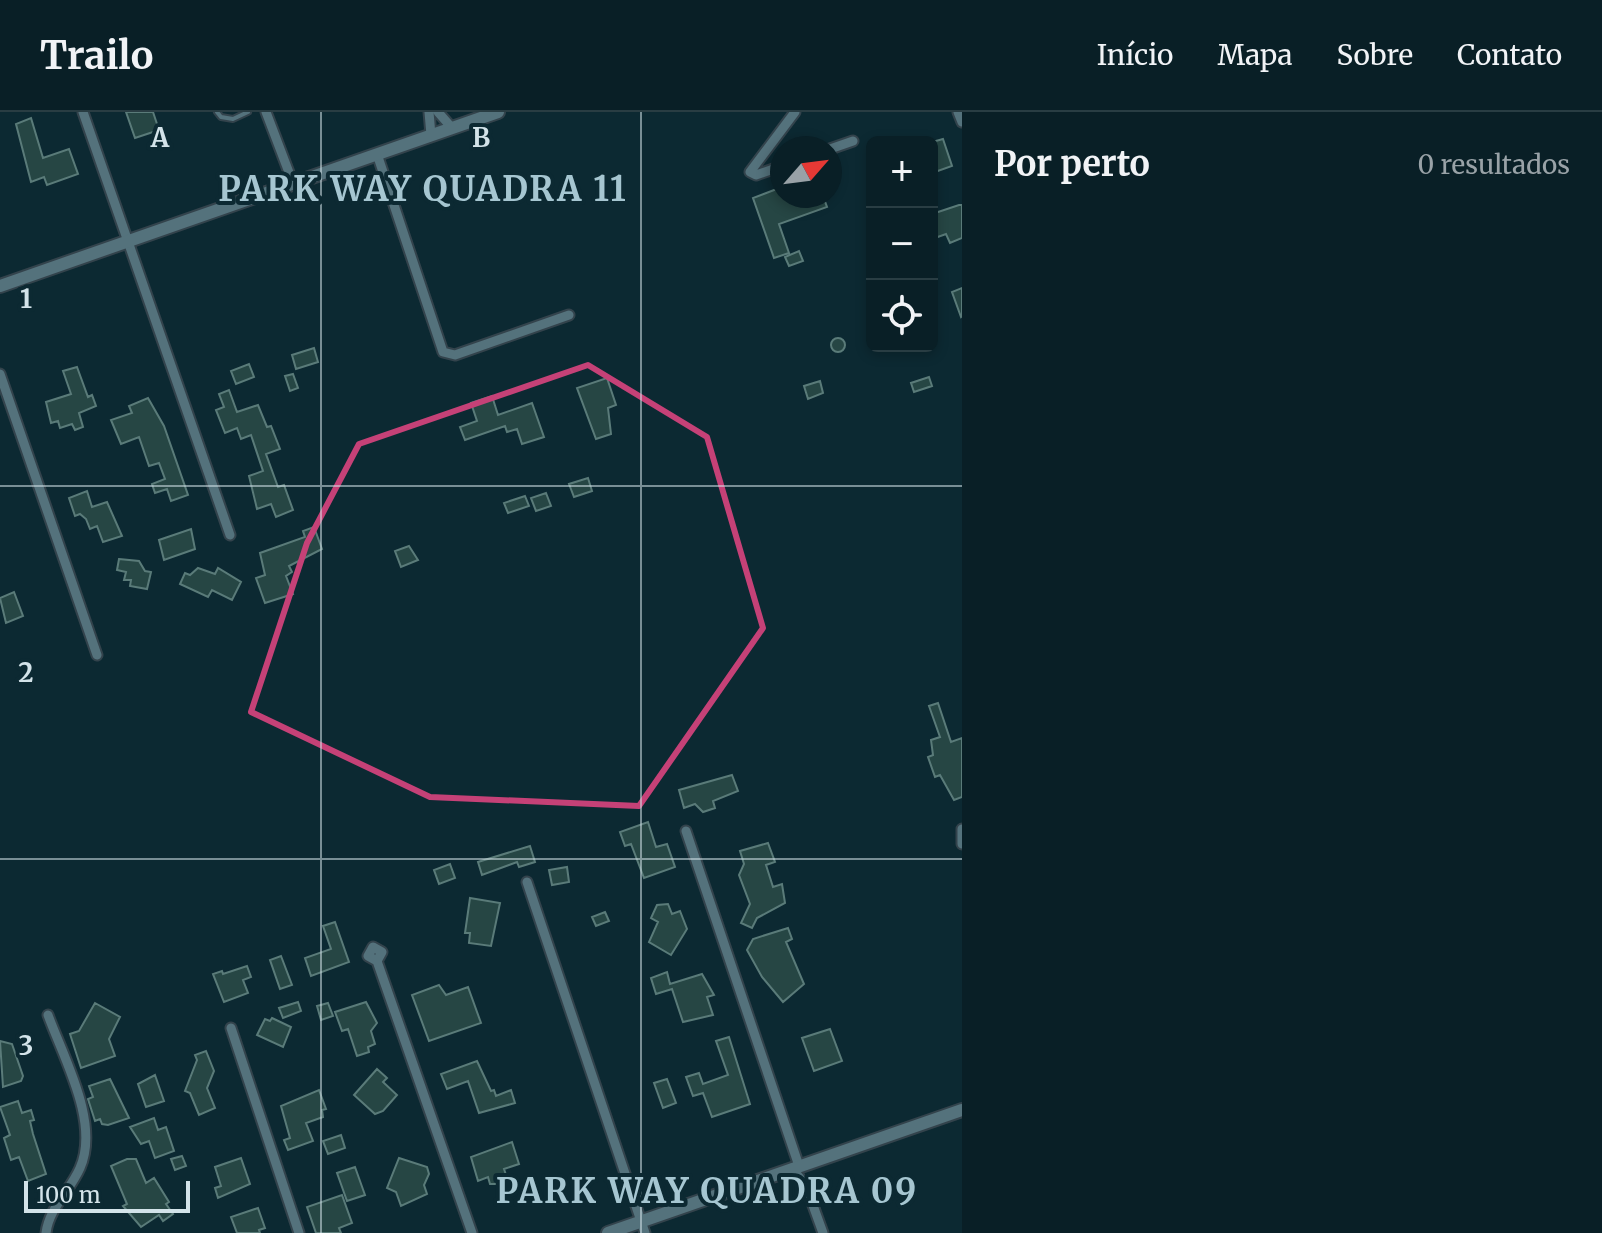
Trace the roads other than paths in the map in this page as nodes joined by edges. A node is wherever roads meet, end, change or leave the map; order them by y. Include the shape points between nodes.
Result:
1 (83, 112) edge
2 (217, 112) edge
3 (248, 112) edge
4 (266, 112) edge
5 (429, 112) edge
6 (438, 112) edge
7 (498, 112) edge
8 (795, 112) edge
9 (958, 112) edge
10 (962, 122) edge
11 (452, 128) junction
12 (431, 135) junction
13 (777, 136) edge
14 (853, 141) dead end
15 (770, 145) edge
16 (842, 145) edge
17 (377, 154) junction
18 (770, 170) edge
19 (293, 183) junction
20 (127, 241) junction
21 (0, 286) edge
22 (569, 315) dead end
23 (0, 374) edge
24 (230, 535) dead end
25 (97, 655) dead end
26 (962, 829) edge
27 (686, 831) dead end
28 (962, 844) edge
29 (527, 882) dead end
30 (377, 961) dead end
31 (48, 1015) dead end
32 (231, 1028) dead end
33 (962, 1110) edge
34 (800, 1166) junction
35 (806, 1186) junction
36 (643, 1227) edge
37 (46, 1233) edge
38 (299, 1233) edge
39 (472, 1233) edge
40 (608, 1233) edge
41 (823, 1233) edge

1 - 20 street
2 - 3 lane via 233,119
4 - 19 street
5 - 12 street
6 - 11 street
7 - 11 street
8 - 13 street
9 - 10 street
11 - 12 street
12 - 17 street
14 - 16 street
15 - 18 street via 750,172 754,176
17 - 19 street
17 - 22 street via 443,352 455,355
19 - 20 street
20 - 21 street
20 - 24 street
23 - 25 street
26 - 28 street
27 - 34 street
29 - 36 street
30 - 39 street
31 - 37 street via 81,1108 86,1139 81,1166 51,1214
32 - 38 street
33 - 34 street
34 - 35 street
34 - 35 street
34 - 36 street
35 - 41 street
36 - 40 street

